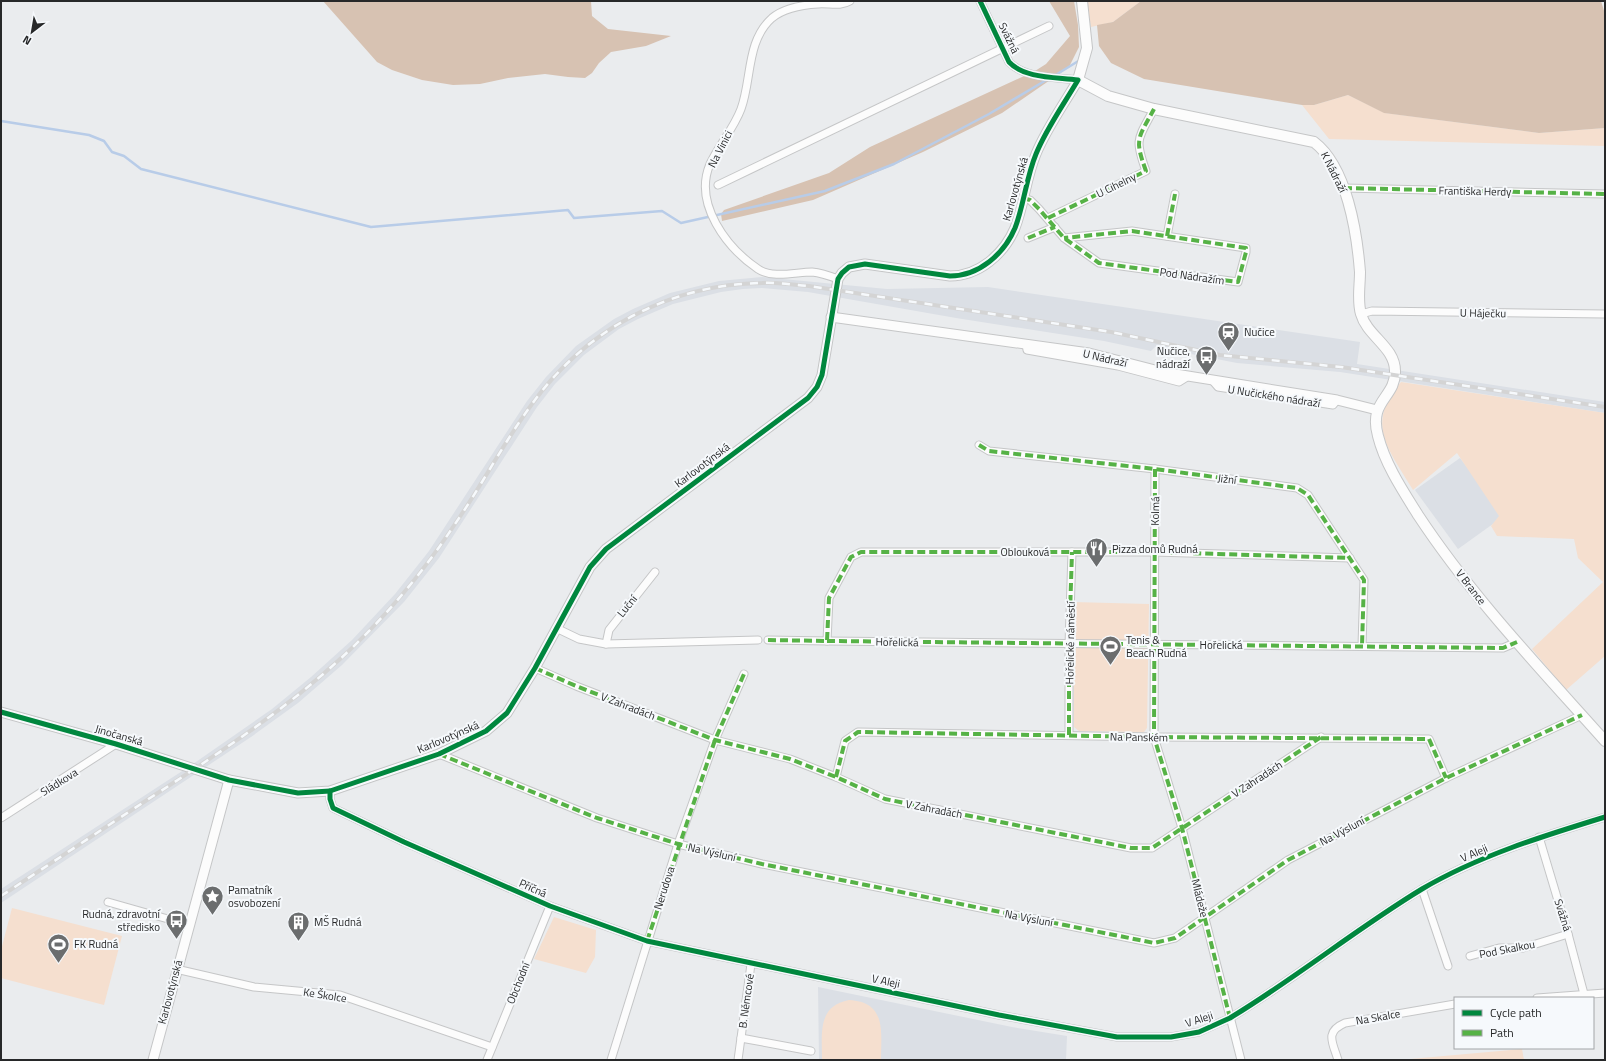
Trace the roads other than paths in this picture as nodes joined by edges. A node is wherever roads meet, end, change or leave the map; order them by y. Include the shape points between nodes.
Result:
1 (850, 1) edge
2 (980, 1) edge
3 (1082, 1) edge
4 (1049, 26) dead end
5 (1003, 48) junction
6 (1078, 80) junction
7 (1154, 109) junction
8 (718, 185) dead end
9 (1344, 188) junction
10 (1175, 194) dead end
11 (1605, 194) edge
12 (1023, 198) junction
13 (1048, 218) junction
14 (1055, 227) junction
15 (1167, 236) junction
16 (1028, 238) dead end
17 (1064, 238) junction
18 (838, 279) junction
19 (1361, 314) junction
20 (1605, 314) edge
21 (831, 317) junction
22 (1377, 410) junction
23 (979, 445) dead end
24 (1155, 469) junction
25 (1072, 552) junction
26 (1154, 552) junction
27 (1350, 558) junction
28 (655, 572) dead end
29 (556, 628) junction
30 (758, 640) dead end
31 (768, 640) dead end
32 (827, 641) junction
33 (1517, 642) junction
34 (606, 644) junction
35 (1155, 644) junction
36 (1069, 645) junction
37 (1362, 646) junction
38 (535, 668) junction
39 (744, 674) dead end
40 (1, 712) edge
41 (1582, 715) junction
42 (1069, 735) junction
43 (1154, 737) junction
44 (1321, 737) junction
45 (715, 740) junction
46 (1605, 741) edge
47 (116, 744) junction
48 (439, 754) junction
49 (836, 776) junction
50 (1446, 778) junction
51 (229, 780) junction
52 (330, 791) junction
53 (1605, 817) edge
54 (1, 818) edge
55 (1182, 828) junction
56 (1539, 837) junction
57 (678, 844) junction
58 (1422, 889) junction
59 (108, 902) dead end
60 (550, 906) junction
61 (1205, 918) junction
62 (189, 925) junction
63 (1568, 934) junction
64 (647, 941) junction
65 (1470, 956) dead end
66 (752, 964) junction
67 (1448, 966) dead end
68 (176, 969) junction
69 (1605, 993) edge
70 (1584, 994) junction
71 (1549, 997) edge
72 (1454, 1004) edge
73 (1230, 1018) junction
74 (741, 1038) junction
75 (492, 1047) junction
76 (811, 1051) dead end
77 (153, 1060) edge
78 (487, 1060) edge
79 (611, 1060) edge
80 (738, 1060) edge
81 (1241, 1060) edge
82 (1338, 1060) edge

1 - 18 street, Na Vinici via 834,5 818,4 785,9 772,18 765,27 751,56 741,108 710,165 705,189 714,222 725,239 760,270 784,274 822,274
2 - 5 street, Svážná
3 - 6 main road, Karlovotýnská via 1087,48
4 - 5 street, Svážná
5 - 6 street, Svážná via 1016,69
5 - 8 street, Svážná
6 - 7 main road, K Nádraží via 1108,96
6 - 12 street, Karlovotýnská via 1036,153
7 - 9 main road, K Nádraží via 1314,142 1329,157
7 - 13 street, U Cihelny via 1139,137 1138,149 1146,171
9 - 11 street, Františka Herdy
9 - 19 main road, K Nádraží via 1358,255
10 - 15 street
12 - 13 street, Pod Nádražím via 1030,200
12 - 18 street, Karlovotýnská via 1015,228 1002,249 990,261 964,276 860,264 845,270
13 - 14 street, Pod Nádražím
14 - 16 street
14 - 17 street, Pod Nádražím
15 - 17 street, Pod Nádražím via 1132,231
15 - 17 street, Pod Nádražím via 1246,248 1238,282 1099,263
18 - 21 street, Karlovotýnská
19 - 20 street, U Háječku via 1372,311
19 - 22 main road, K Nádraží via 1366,326 1384,347 1395,366 1393,383
21 - 22 street, U Nádraží via 1089,353 1187,377 1337,400
21 - 29 street, Karlovotýnská via 822,375 808,398 606,549 590,567
22 - 33 main road, V Brance via 1378,437 1398,483 1453,563
23 - 24 street, Jižní via 989,451
24 - 26 street, Kolmá
24 - 27 street, Jižní via 1297,488 1308,495
25 - 26 street, Oblouková
25 - 32 street, Oblouková via 861,552 851,558 829,598
25 - 36 street, Hořelické náměstí
26 - 27 street, Oblouková
26 - 35 street
27 - 37 street, Jižní via 1364,580
28 - 34 street, Luční via 609,630
29 - 34 street via 579,639
29 - 38 street, Karlovotýnská
30 - 34 street
31 - 32 street
32 - 36 street, Hořelická
33 - 37 street, Hořelická via 1503,648
33 - 41 main road, V Brance
35 - 36 street, Hořelická
35 - 37 street, Hořelická
35 - 43 street
36 - 42 street, Hořelické náměstí
38 - 45 street, V Zahradách
38 - 48 street, Karlovotýnská via 506,713 492,727
39 - 45 street, Nerudova
40 - 47 street, Jinočanská
41 - 46 main road, V Brance
41 - 50 street, Na Výsluní
42 - 43 street, Na Panském
42 - 49 street, Na Panském via 858,732 845,741
43 - 44 street, Na Panském
43 - 55 street, Mládeže
44 - 50 street, Na Panském via 1429,739
44 - 55 street, V Zahradách
45 - 49 street, V Zahradách via 790,759
45 - 57 street, Nerudova
47 - 51 street, Jinočanská
47 - 54 street, Sládkova
48 - 52 street, Karlovotýnská
48 - 57 street, Na Výsluní via 597,818
49 - 55 street, V Zahradách via 885,799 1131,848 1152,848
50 - 61 street, Na Výsluní via 1288,860
51 - 52 street, Karlovotýnská via 298,793
51 - 62 street, Karlovotýnská
52 - 60 street, Příčná via 333,808
53 - 56 street, V Aleji
55 - 61 street, Mládeže
56 - 58 street, V Aleji via 1468,866
56 - 63 street, Svážná
57 - 61 street, Na Výsluní via 762,864 1154,943 1175,938
57 - 64 street, Nerudova
58 - 67 street
58 - 73 street, V Aleji
59 - 62 street
60 - 64 street, Příčná
60 - 75 street, Obchodní
61 - 73 street, Mládeže
62 - 68 street, Karlovotýnská
63 - 65 street, Pod Skalkou via 1523,948 1499,948
63 - 70 street, Svážná
64 - 66 street, Příčná
64 - 79 street, Nerudova
66 - 73 street, V Aleji via 1117,1037 1171,1037 1199,1032
66 - 74 street, B. Němcové
68 - 75 street, Ke Školce via 254,987 340,995
68 - 77 street, Karlovotýnská
69 - 70 street
70 - 71 street
72 - 82 street, Na Skalce via 1345,1023 1335,1027 1332,1040
73 - 81 street, Mládeže
74 - 76 street, B. Němcové
74 - 80 street, B. Němcové
75 - 78 street, Obchodní

